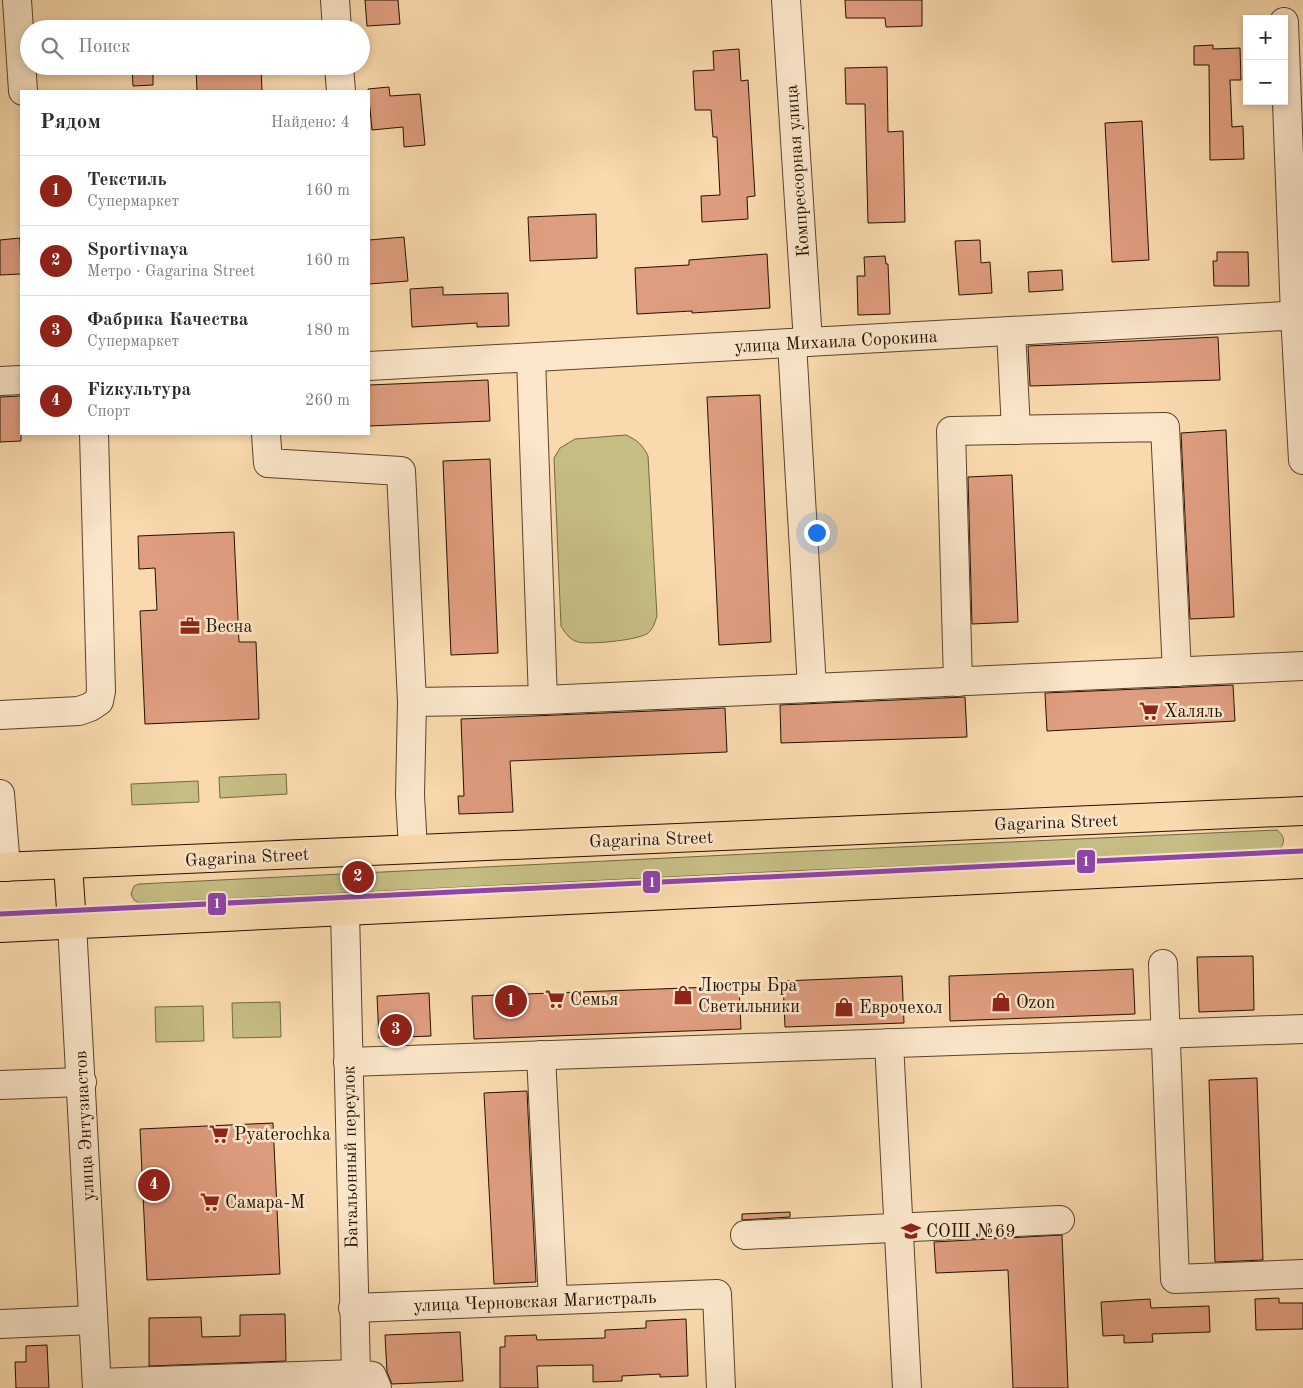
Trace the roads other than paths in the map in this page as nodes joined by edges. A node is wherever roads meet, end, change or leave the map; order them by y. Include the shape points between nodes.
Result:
1 (17, 0) edge
2 (335, 0) edge
3 (786, 0) edge
4 (1283, 0) edge
5 (1284, 15) edge
6 (336, 20) edge
7 (20, 55) edge
8 (1286, 60) edge
9 (21, 75) edge
10 (340, 75) edge
11 (22, 90) edge
12 (341, 90) edge
13 (1299, 315) edge
14 (1010, 331) junction
15 (800, 343) junction
16 (531, 358) junction
17 (370, 366) edge
18 (20, 380) edge
19 (0, 381) edge
20 (1016, 430) junction
21 (94, 435) edge
22 (266, 435) edge
23 (1303, 460) edge
24 (1303, 666) edge
25 (1177, 672) junction
26 (958, 682) junction
27 (812, 688) junction
28 (543, 700) junction
29 (412, 702) junction
30 (0, 715) edge
31 (0, 794) edge
32 (1303, 811) edge
33 (413, 849) junction
34 (1303, 864) edge
35 (68, 865) junction
36 (3, 867) edge
37 (345, 911) junction
38 (72, 924) junction
39 (0, 928) edge
40 (1163, 964) dead end
41 (1303, 1029) edge
42 (1166, 1034) junction
43 (889, 1043) junction
44 (541, 1055) junction
45 (348, 1062) junction
46 (82, 1082) junction
47 (0, 1085) edge
48 (1060, 1220) dead end
49 (899, 1228) junction
50 (745, 1235) dead end
51 (1303, 1274) edge
52 (553, 1300) junction
53 (353, 1308) junction
54 (93, 1320) junction
55 (0, 1324) edge
56 (366, 1381) edge
57 (97, 1386) edge
58 (721, 1388) edge
59 (907, 1388) edge

1 - 7 street
2 - 6 street
3 - 15 street, Компрессорная улица
4 - 5 street
8 - 13 street
9 - 11 street
10 - 12 street
13 - 14 street, улица Михаила Сорокина
13 - 23 street
14 - 15 street, улица Михаила Сорокина
14 - 20 street
15 - 16 street, улица Михаила Сорокина
15 - 27 street, Компрессорная улица
16 - 17 street, улица Михаила Сорокина
16 - 28 street
18 - 19 street
20 - 25 street via 1165,427
20 - 26 street via 951,432
21 - 30 street via 99,702 80,711
22 - 29 street via 268,463 401,471
24 - 25 street
25 - 26 street
26 - 27 street
27 - 28 street
28 - 29 street
29 - 33 street via 410,795
31 - 36 street
32 - 33 main road, Gagarina Street
33 - 35 main road, Gagarina Street
34 - 37 main road
35 - 36 main road, Gagarina Street
35 - 38 main road, улица Энтузиастов
37 - 38 main road
37 - 45 street, Батальонный переулок
38 - 39 main road
38 - 46 street, улица Энтузиастов
40 - 42 street
41 - 42 street
42 - 43 street
42 - 51 street via 1175,1278
43 - 44 street
43 - 49 street
44 - 45 street
44 - 52 street
45 - 53 street, Батальонный переулок
46 - 47 street
46 - 54 street, улица Энтузиастов
48 - 49 street
49 - 50 street
49 - 59 street
52 - 53 street, улица Черновская Магистраль
52 - 58 street, улица Черновская Магистраль via 717,1294
53 - 56 street, Батальонный переулок
54 - 55 street
54 - 57 street, улица Энтузиастов
56 - 57 street

